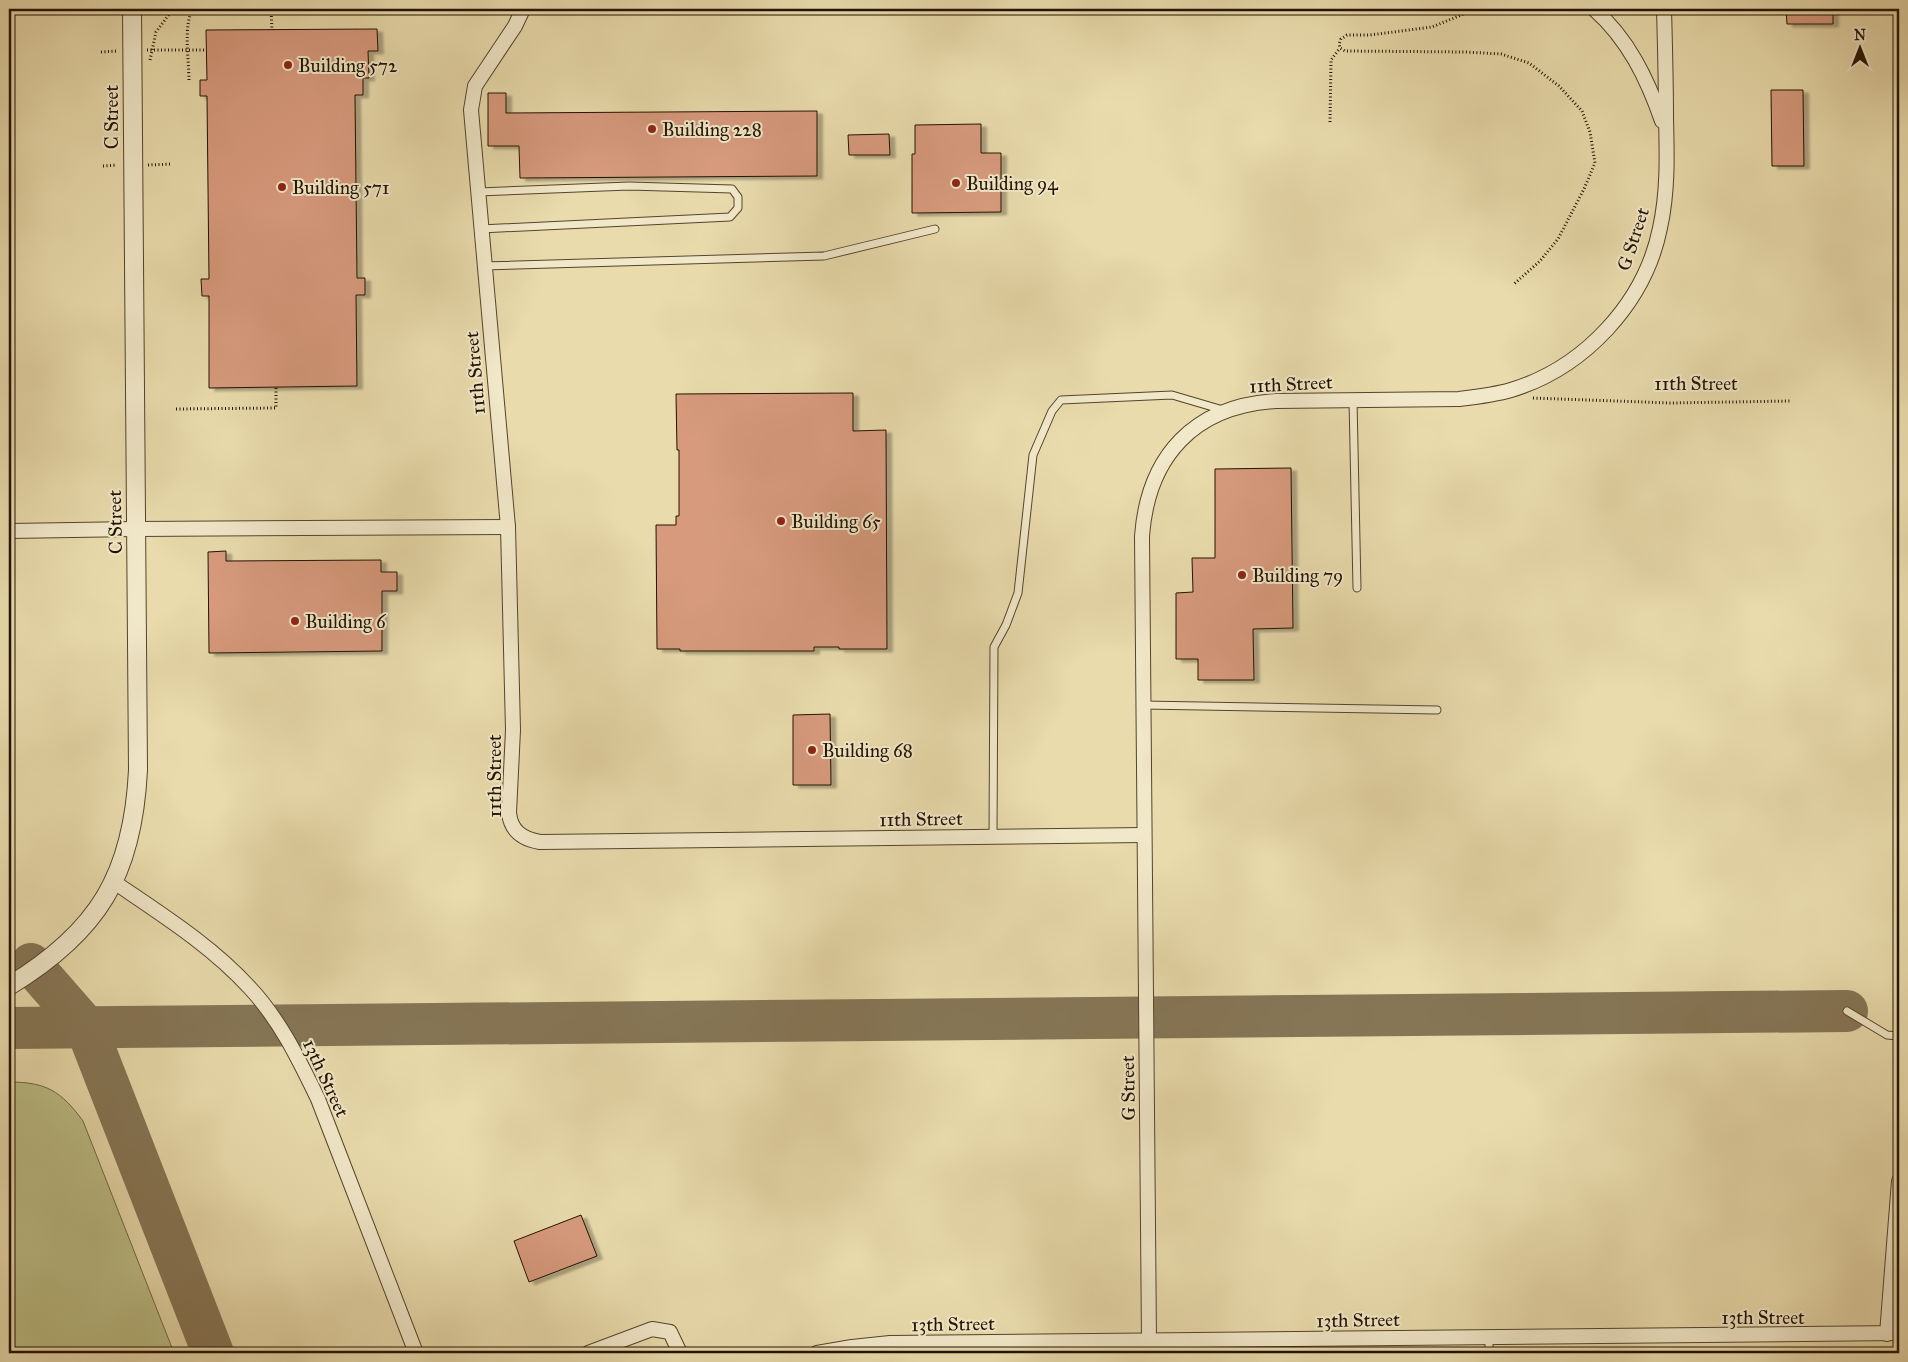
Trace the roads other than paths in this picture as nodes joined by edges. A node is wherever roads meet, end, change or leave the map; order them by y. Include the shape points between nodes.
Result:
1 (132, 9) edge
2 (523, 9) edge
3 (1594, 9) edge
4 (1664, 9) edge
5 (1666, 134) junction
6 (478, 192) junction
7 (481, 229) junction
8 (935, 229) dead end
9 (484, 266) junction
10 (1484, 396) joint
11 (1353, 400) junction
12 (1224, 410) junction
13 (508, 526) junction
14 (136, 529) junction
15 (9, 531) edge
16 (1357, 588) dead end
17 (1143, 705) junction
18 (1437, 710) dead end
19 (1144, 835) junction
20 (993, 837) junction
21 (114, 882) junction
22 (9, 986) edge
23 (1847, 1011) dead end
24 (1899, 1036) edge
25 (1899, 1181) edge
26 (1893, 1334) edge
27 (1489, 1338) junction
28 (1149, 1341) junction
29 (416, 1353) edge
30 (588, 1353) edge
31 (680, 1353) edge
32 (817, 1353) edge
33 (1489, 1353) edge

1 - 14 street, C Street
2 - 6 street, 11th Street via 516,26 475,86 471,110
3 - 5 street via 1621,36 1634,57 1648,84
4 - 5 street, G Street
5 - 10 street, G Street via 1660,229 1630,299 1604,333 1573,358 1535,380
6 - 7 street, 11th Street
6 - 7 lane via 629,186 732,189 738,197 738,208 730,217
7 - 9 street, 11th Street
8 - 9 lane via 824,256
9 - 13 street, 11th Street
10 - 11 street, 11th Street
11 - 12 street, 11th Street via 1256,402
11 - 16 lane
12 - 17 street, 11th Street via 1186,435 1170,453 1158,470 1146,504 1142,536
12 - 20 lane via 1172,395 1061,400 1052,411 1033,454 1018,593 994,647
13 - 14 street
13 - 20 street, 11th Street via 513,730 508,813 512,826 522,837 540,842
14 - 15 street
14 - 21 street, C Street via 137,795 127,846
17 - 18 lane
17 - 19 street, 11th Street
19 - 20 street, 11th Street
19 - 28 street, G Street
21 - 22 street, C Street via 88,922 68,943
21 - 29 street, 13th Street via 211,951 250,988 278,1025 318,1099
23 - 24 lane via 1887,1035
25 - 26 street
26 - 27 street, 13th Street
27 - 28 street, 13th Street
27 - 33 lane
28 - 32 street, 13th Street via 890,1344
30 - 31 street via 652,1329 670,1332

